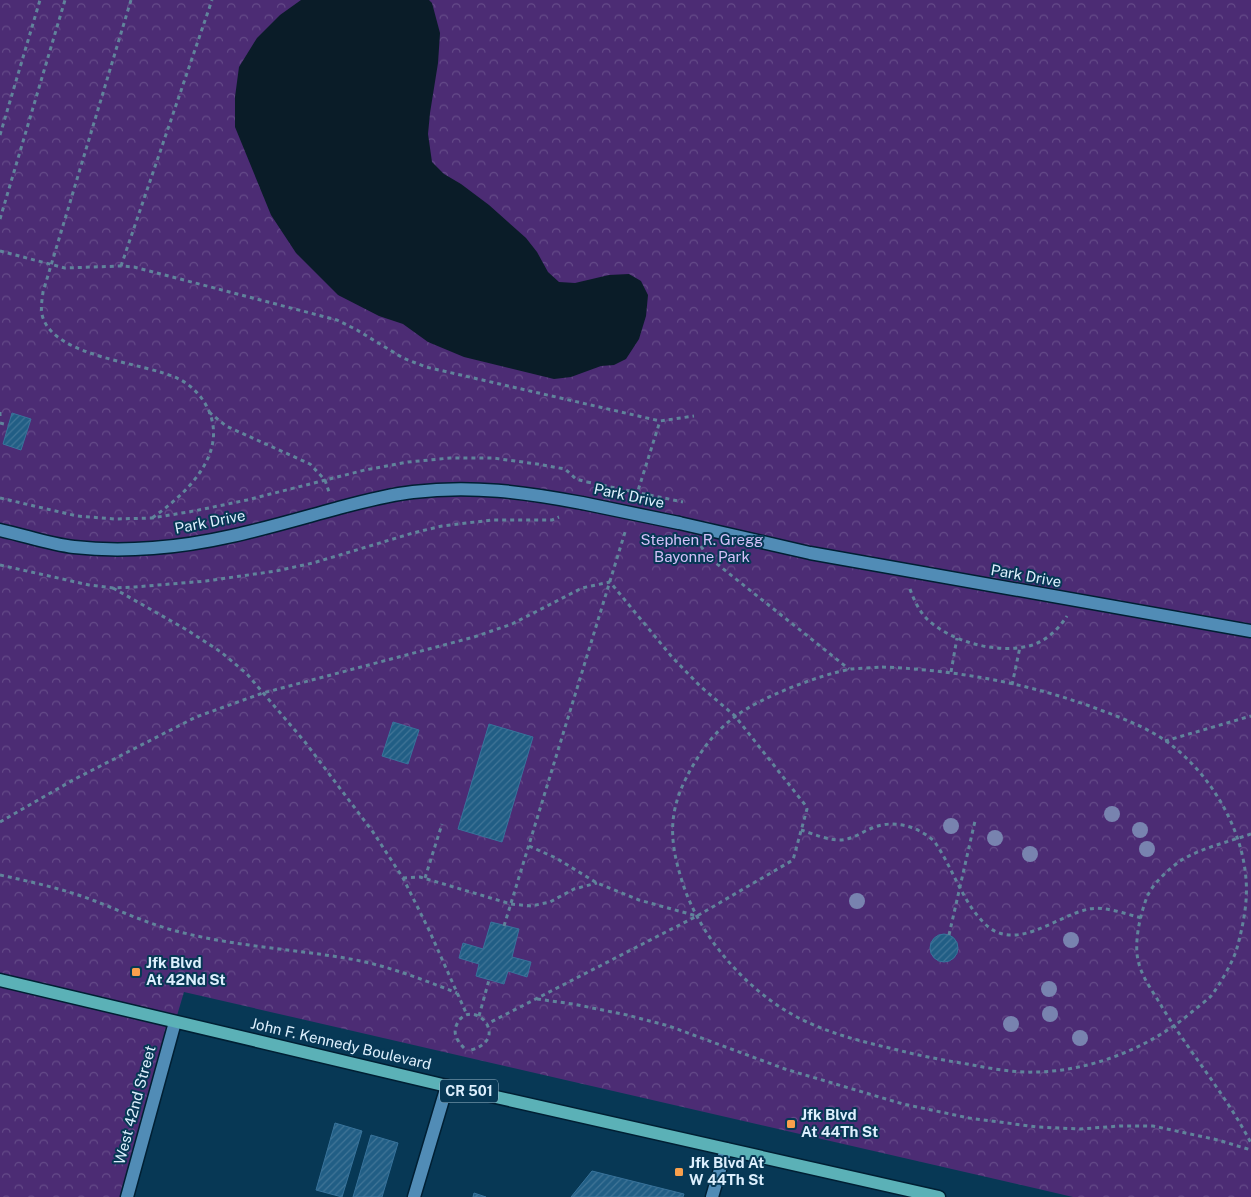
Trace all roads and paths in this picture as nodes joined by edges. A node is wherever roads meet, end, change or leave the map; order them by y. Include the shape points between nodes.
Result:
1 (40, 0) edge
2 (66, 0) edge
3 (130, 0) edge
4 (212, 0) edge
5 (0, 135) edge
6 (0, 219) edge
7 (0, 251) edge
8 (52, 265) junction
9 (121, 266) junction
10 (0, 412) edge
11 (209, 412) junction
12 (694, 416) dead end
13 (0, 418) edge
14 (660, 421) junction
15 (0, 423) edge
16 (8, 425) dead end
17 (325, 480) junction
18 (0, 498) edge
19 (565, 500) junction
20 (683, 502) dead end
21 (634, 506) dead end
22 (333, 510) junction
23 (152, 518) junction
24 (628, 526) dead end
25 (702, 528) junction
26 (0, 530) edge
27 (0, 565) edge
28 (909, 571) junction
29 (610, 582) junction
30 (113, 588) junction
31 (1075, 601) junction
32 (1251, 631) edge
33 (957, 638) junction
34 (1020, 647) junction
35 (849, 670) junction
36 (951, 672) junction
37 (1012, 685) junction
38 (263, 693) junction
39 (735, 716) junction
40 (1251, 716) edge
41 (1166, 741) junction
42 (975, 821) dead end
43 (0, 822) edge
44 (442, 824) dead end
45 (801, 830) junction
46 (1251, 834) edge
47 (1238, 838) junction
48 (529, 846) junction
49 (0, 875) edge
50 (403, 878) junction
51 (425, 878) junction
52 (597, 883) junction
53 (960, 887) junction
54 (511, 904) junction
55 (697, 916) junction
56 (1142, 918) junction
57 (504, 926) dead end
58 (949, 935) dead end
59 (0, 980) edge
60 (489, 980) dead end
61 (457, 993) junction
62 (537, 999) junction
63 (467, 1015) junction
64 (479, 1016) junction
65 (175, 1022) junction
66 (487, 1024) junction
67 (1174, 1027) junction
68 (464, 1048) dead end
69 (471, 1050) dead end
70 (447, 1086) junction
71 (1251, 1143) edge
72 (726, 1149) junction
73 (1251, 1150) edge
74 (127, 1197) edge
75 (414, 1197) edge
76 (712, 1197) edge
77 (940, 1197) edge

1 - 5 path
2 - 6 path
3 - 8 path
4 - 9 path
7 - 8 path
8 - 9 path via 70,268
8 - 11 path via 41,307 43,320 53,333 78,349 180,380 197,393
9 - 14 path via 337,320 403,358 426,367
10 - 13 path
11 - 17 path via 226,426 310,464
11 - 23 path via 214,426 213,441 199,474 171,504
12 - 14 path
14 - 21 path
15 - 16 path
17 - 20 path, bridge via 408,462 493,458 565,469 576,479 586,482
17 - 22 path
17 - 23 path via 194,512
18 - 23 path via 77,516
19 - 22 street, Park Drive via 491,489 452,489 372,499
19 - 25 street, Park Drive, bridge
19 - 30 path via 563,512 554,520 492,520 442,526 276,571 206,581
22 - 26 street, Park Drive via 200,542 154,548 72,547
24 - 29 path
25 - 28 street, Park Drive via 810,553
25 - 35 path via 701,543 707,556
27 - 30 path
28 - 31 street, Park Drive
28 - 33 path via 910,590 917,606 939,629
29 - 38 path via 582,588 512,624 474,637
29 - 39 path via 672,657
29 - 48 path
30 - 38 path via 221,652
31 - 32 street, Park Drive
31 - 34 path via 1056,630 1044,640
33 - 34 path via 982,646
33 - 36 path
34 - 37 path
35 - 36 path via 882,667
35 - 39 path via 773,695
36 - 37 path
37 - 41 path via 1078,701 1129,721
38 - 43 path via 196,717 73,780
38 - 50 path via 305,742 373,832
39 - 45 path via 806,806
39 - 55 path via 706,744 682,783 672,822 674,855 686,894
40 - 41 path
41 - 47 path via 1192,763 1216,794
42 - 53 path
44 - 51 path
45 - 53 path via 846,840 879,826 903,824 934,841
45 - 55 path via 792,862
46 - 47 path
47 - 56 path via 1180,862 1147,897
47 - 67 path via 1246,880 1244,921 1235,956 1211,996
48 - 52 path
48 - 54 path
49 - 61 path via 51,887 180,932 247,946 356,961
50 - 51 path
50 - 61 path
51 - 54 path
52 - 54 path via 574,889 550,902 531,906
52 - 55 path via 639,900
53 - 56 path via 984,923 1010,936 1021,935 1091,909 1102,908
53 - 58 path
54 - 57 path
55 - 62 path
55 - 67 path via 727,961 753,988 789,1012 830,1032 917,1055 996,1069 1036,1072 1083,1066 1127,1052
56 - 67 path via 1136,941 1139,965
59 - 65 main road, John F. Kennedy Boulevard / CR 501
60 - 64 path
61 - 63 path
62 - 66 path
62 - 73 path via 669,1026 839,1086 968,1118 1080,1129 1154,1126
63 - 64 path
63 - 68 path via 460,1019 455,1029
64 - 66 path
65 - 70 main road, John F. Kennedy Boulevard / CR 501
65 - 74 street, West 42nd Street
66 - 69 path via 487,1040
67 - 71 path
70 - 72 main road, John F. Kennedy Boulevard / CR 501
70 - 75 street
72 - 76 street
72 - 77 main road, John F. Kennedy Boulevard / CR 501

